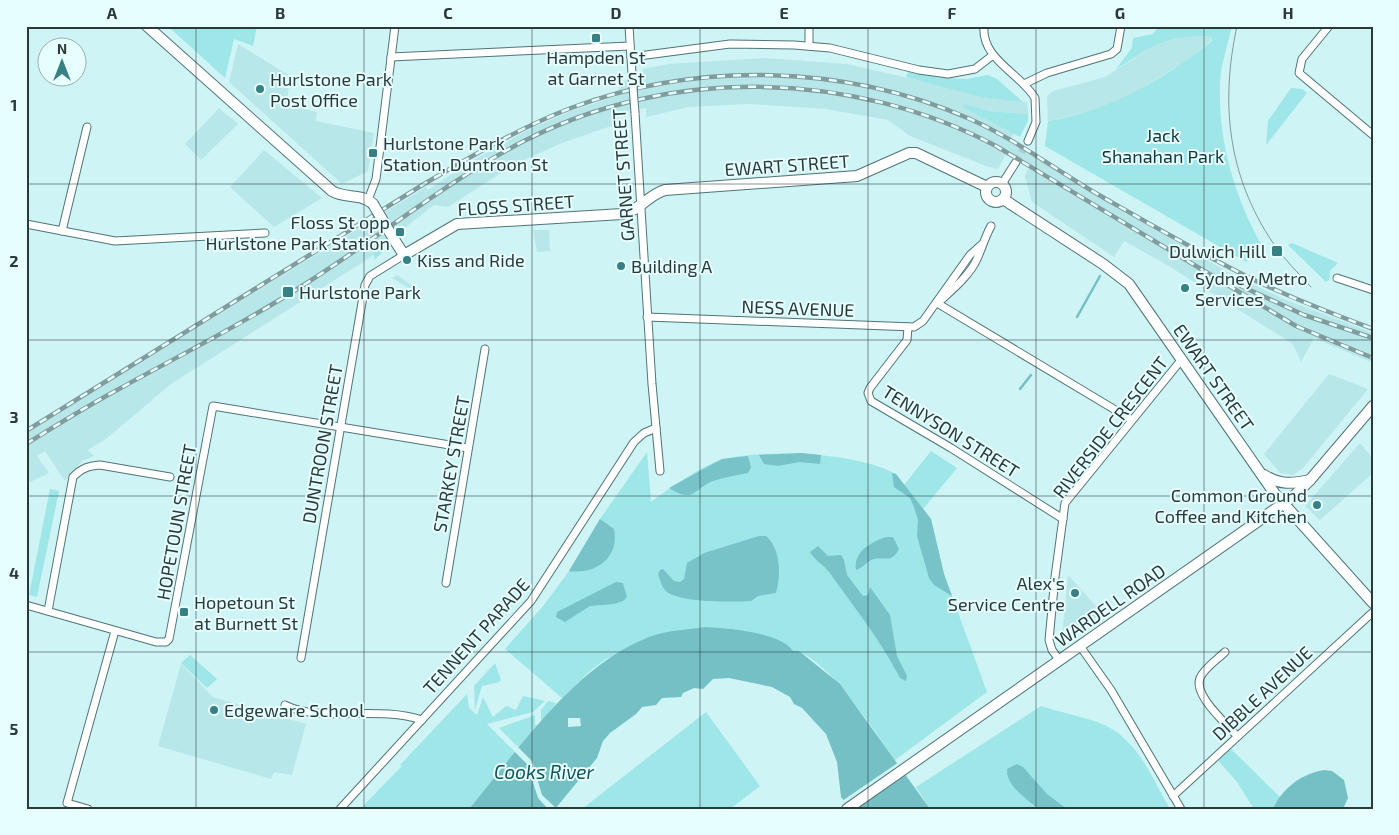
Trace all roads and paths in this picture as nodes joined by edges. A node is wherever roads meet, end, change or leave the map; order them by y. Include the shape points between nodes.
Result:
1 (147, 26) edge
2 (395, 26) edge
3 (629, 26) edge
4 (808, 26) edge
5 (984, 26) edge
6 (1121, 26) edge
7 (1329, 26) edge
8 (630, 46) junction
9 (809, 46) junction
10 (993, 55) junction
11 (392, 58) junction
12 (631, 58) junction
13 (1024, 84) junction
14 (87, 126) dead end
15 (1373, 135) edge
16 (1028, 141) tunnel mouth
17 (1016, 162) tunnel mouth
18 (1002, 184) junction
19 (987, 187) junction
20 (1003, 199) junction
21 (370, 202) junction
22 (641, 204) junction
23 (26, 224) edge
24 (991, 226) dead end
25 (62, 231) junction
26 (265, 233) dead end
27 (404, 255) junction
28 (1337, 278) dead end
29 (1373, 290) edge
30 (937, 303) junction
31 (647, 318) junction
32 (908, 327) junction
33 (485, 349) dead end
34 (1182, 359) junction
35 (1373, 406) edge
36 (1132, 420) junction
37 (340, 426) junction
38 (656, 428) junction
39 (468, 448) junction
40 (660, 471) dead end
41 (1262, 474) junction
42 (170, 477) dead end
43 (1310, 480) junction
44 (1283, 503) junction
45 (1063, 519) junction
46 (446, 583) dead end
47 (1373, 603) edge
48 (26, 605) edge
49 (48, 611) junction
50 (1373, 612) edge
51 (115, 631) junction
52 (1080, 646) junction
53 (1225, 652) dead end
54 (301, 658) dead end
55 (1060, 661) junction
56 (285, 704) dead end
57 (422, 720) junction
58 (1237, 736) junction
59 (1173, 796) junction
60 (88, 809) edge
61 (340, 809) edge
62 (847, 809) edge
63 (1181, 809) edge

1 - 21 street via 332,190 342,196
2 - 11 street
3 - 8 street, GARNET STREET
4 - 9 street
5 - 10 street via 985,41
6 - 13 street via 1117,49 1111,54 1046,73
7 - 15 street via 1302,59 1299,73
8 - 11 street
8 - 12 street, GARNET STREET
9 - 10 street via 948,74 975,69
9 - 12 street via 730,44
10 - 13 street
11 - 21 street
12 - 22 street, GARNET STREET, bridge
13 - 16 street via 1035,98 1037,115
14 - 25 street
17 - 18 street
18 - 19 street via 995,182
18 - 20 street via 1006,191
19 - 20 street via 988,200 998,202
19 - 22 street, EWART STREET via 916,153 909,153 857,176 665,190
20 - 34 street, EWART STREET via 1129,284
21 - 27 street, bridge
22 - 27 street, FLOSS STREET via 622,214 457,224
22 - 31 street, GARNET STREET
23 - 25 street
24 - 30 street via 981,245 958,270
25 - 26 street via 115,241
27 - 37 street, DUNTROON STREET via 366,281
28 - 29 street
30 - 32 street via 920,324
30 - 36 street
31 - 32 street, NESS AVENUE
31 - 38 street, GARNET STREET
32 - 45 street, TENNYSON STREET via 907,340 870,388 871,401
33 - 39 street, STARKEY STREET
34 - 36 street, RIVERSIDE CRESCENT
34 - 41 street, EWART STREET
35 - 43 street, WARDELL ROAD
36 - 45 street, RIVERSIDE CRESCENT via 1065,504
37 - 39 street
37 - 51 street, HOPETOUN STREET via 213,406 172,634 166,642 156,642
37 - 54 street, DUNTROON STREET
38 - 40 street, GARNET STREET
38 - 57 street, TENNENT PARADE via 634,442 531,601
39 - 46 street, STARKEY STREET
41 - 43 street via 1278,483
41 - 44 street, EWART STREET
42 - 49 street via 100,465 80,469 74,477
43 - 44 street, WARDELL ROAD
44 - 47 street, EWART STREET
44 - 52 street, WARDELL ROAD
45 - 55 street, RIVERSIDE CRESCENT via 1049,640
48 - 49 street
49 - 51 street
50 - 58 street, DIBBLE AVENUE
51 - 60 street via 67,803
52 - 55 street, WARDELL ROAD
52 - 59 street via 1111,690
53 - 58 street via 1202,674 1200,692
55 - 62 street, WARDELL ROAD
56 - 57 street via 307,712 386,712
57 - 61 street, TENNENT PARADE
58 - 59 street, DIBBLE AVENUE
59 - 63 street

